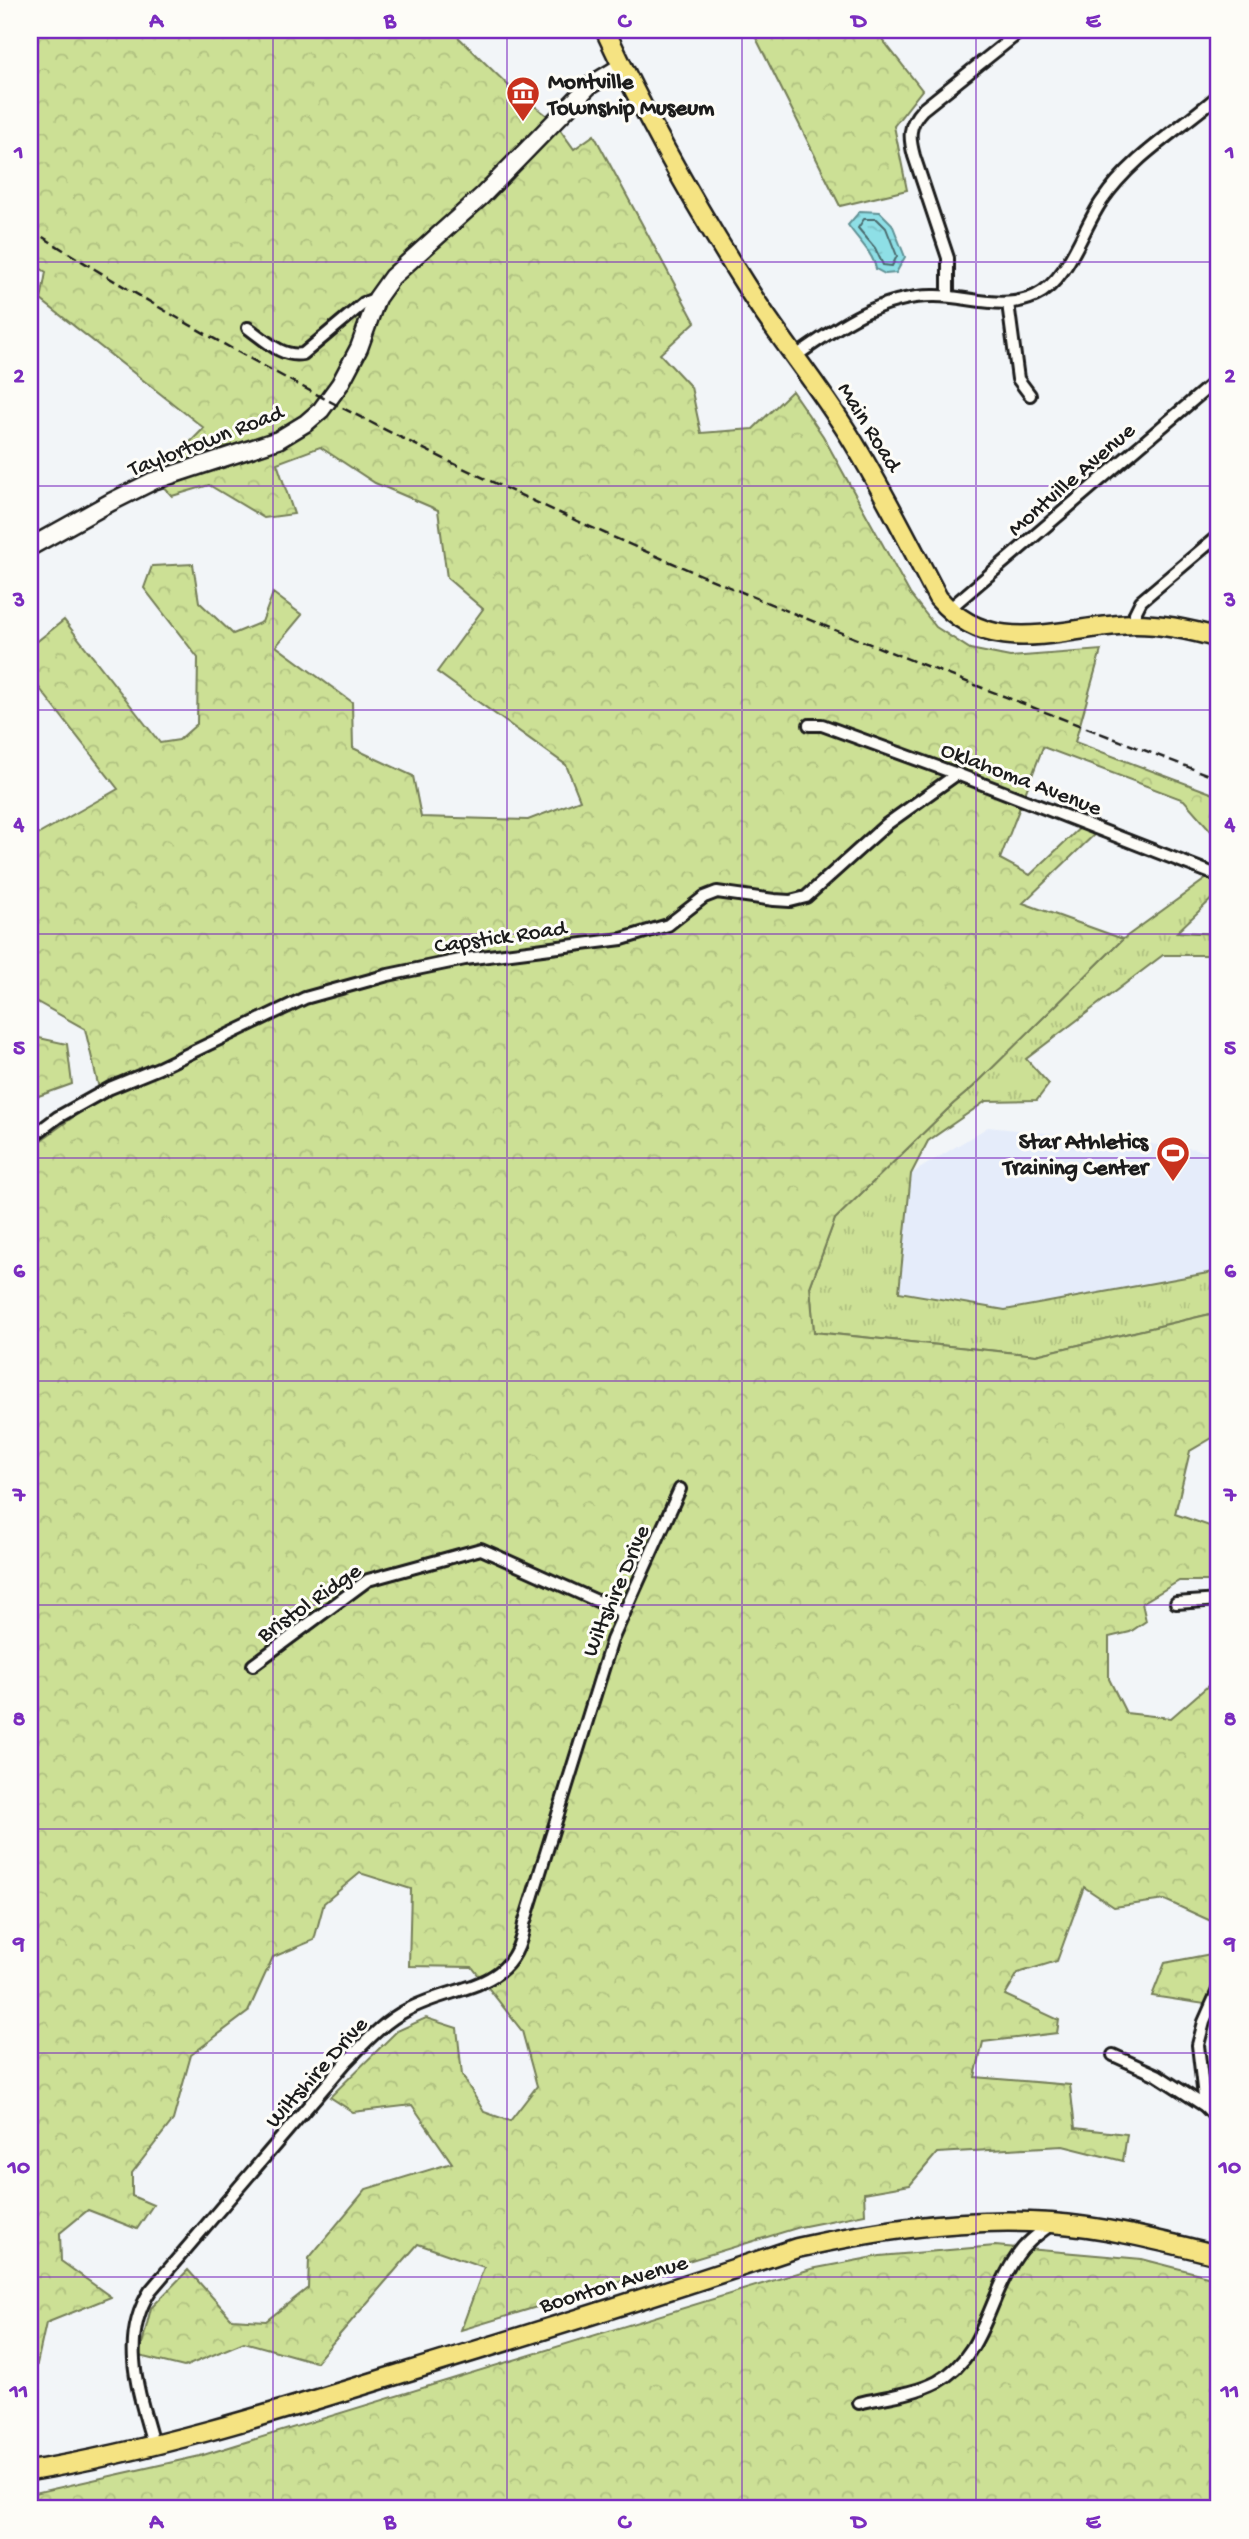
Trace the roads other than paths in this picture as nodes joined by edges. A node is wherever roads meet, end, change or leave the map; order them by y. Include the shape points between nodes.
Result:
1 (605, 30) edge
2 (1022, 30) edge
3 (622, 66) junction
4 (1219, 95) edge
5 (948, 296) junction
6 (377, 298) junction
7 (1008, 303) junction
8 (248, 328) dead end
9 (796, 356) junction
10 (1219, 378) edge
11 (1030, 395) dead end
12 (1219, 535) edge
13 (30, 547) edge
14 (948, 610) junction
15 (1134, 624) junction
16 (1219, 638) edge
17 (809, 725) dead end
18 (957, 774) junction
19 (1219, 876) edge
20 (30, 1138) edge
21 (680, 1489) dead end
22 (1219, 1600) edge
23 (1176, 1603) dead end
24 (624, 1613) junction
25 (253, 1665) dead end
26 (1219, 1988) edge
27 (1113, 2054) dead end
28 (1205, 2106) junction
29 (1219, 2121) edge
30 (1053, 2223) junction
31 (1219, 2255) edge
32 (859, 2403) dead end
33 (153, 2444) junction
34 (30, 2471) edge

1 - 3 main road, Main Road
2 - 5 street via 922,110 911,127 912,148 947,258
3 - 6 street, Taylortown Road via 577,97 482,196 392,277
3 - 9 main road, Main Road via 746,287
4 - 7 street via 1125,172 1100,203 1052,284 1036,296
5 - 7 street
5 - 9 street via 881,305 839,326
6 - 8 street, Taylortown Road via 364,303 303,354 285,354
6 - 13 street, Taylortown Road via 351,366 331,397 306,423 278,440 153,481
7 - 11 street via 1018,379
9 - 14 main road, Main Road via 880,485
10 - 14 street, Montville Avenue
12 - 15 street via 1141,601
14 - 15 main road, Main Road via 976,628 1019,636
15 - 16 main road, Main Road via 1176,627
17 - 18 street, Oklahoma Avenue via 822,725
18 - 19 street, Oklahoma Avenue
18 - 20 street, Capstick Road via 887,824 806,897 782,901 717,892 668,925 622,939 465,959 305,998 110,1088
21 - 24 street, Wiltshire Drive
22 - 23 street
24 - 25 street, Bristol Ridge via 481,1549 368,1580
24 - 33 street, Wiltshire Drive via 608,1651 513,1958 489,1980 429,1999 369,2039 143,2302 134,2333 133,2360
26 - 28 street via 1198,2045
27 - 28 street
28 - 29 street
30 - 31 main road, Boonton Avenue via 1124,2233
30 - 32 street via 1016,2256 976,2341 957,2368 923,2388
30 - 33 main road, Boonton Avenue via 920,2228 797,2248 387,2378
33 - 34 main road, Boonton Avenue

